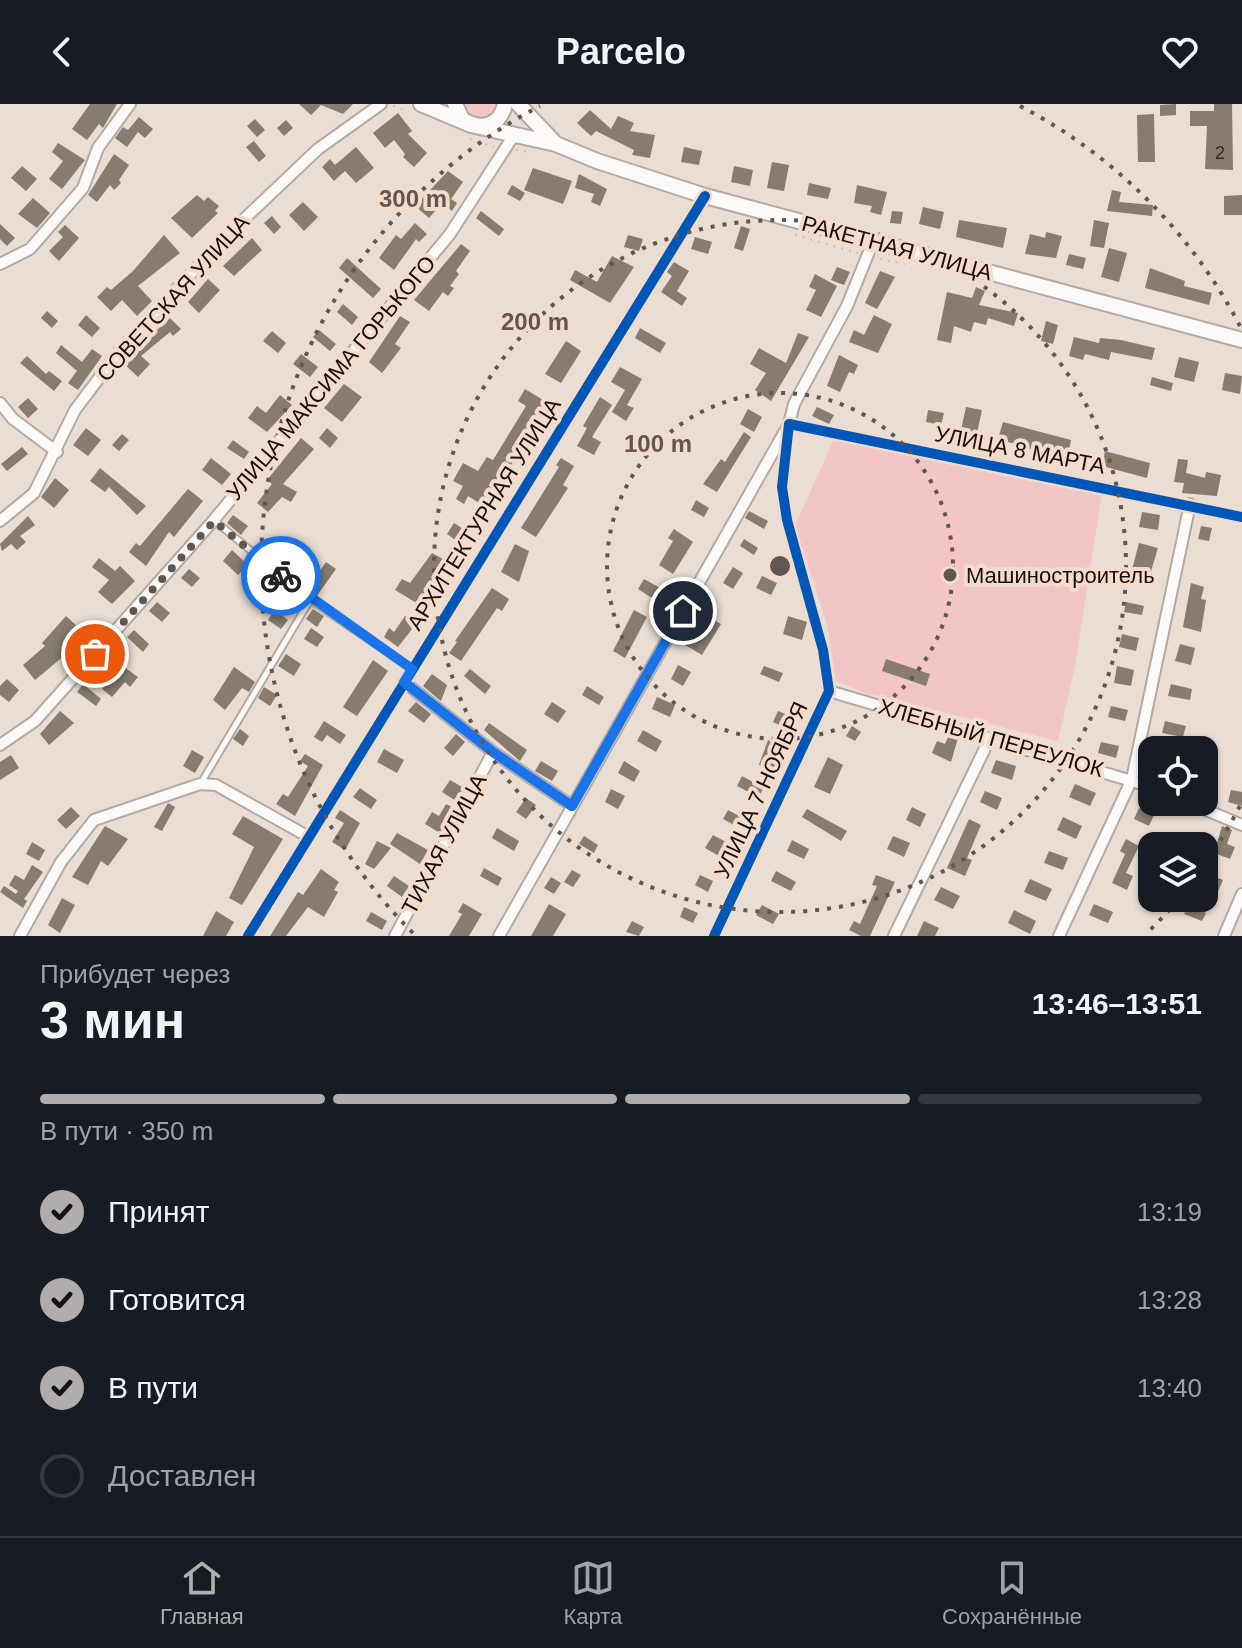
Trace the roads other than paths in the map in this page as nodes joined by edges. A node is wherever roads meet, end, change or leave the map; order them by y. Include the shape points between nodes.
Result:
1 (130, 104) edge
2 (381, 104) edge
3 (421, 104) edge
4 (455, 104) edge
5 (505, 104) edge
6 (525, 107) edge
7 (471, 125) junction
8 (514, 135) junction
9 (556, 144) junction
10 (705, 196) junction
11 (873, 242) junction
12 (0, 264) edge
13 (1242, 340) edge
14 (0, 403) edge
15 (789, 424) junction
16 (57, 452) junction
17 (1190, 504) junction
18 (1242, 517) edge
19 (0, 521) edge
20 (214, 521) junction
21 (310, 600) junction
22 (412, 669) junction
23 (404, 682) junction
24 (829, 691) junction
25 (990, 738) junction
26 (0, 745) edge
27 (493, 752) junction
28 (1132, 779) junction
29 (1138, 781) edge
30 (200, 784) junction
31 (572, 806) junction
32 (1218, 815) edge
33 (1242, 825) edge
34 (307, 836) junction
35 (1242, 894) edge
36 (20, 936) edge
37 (248, 936) edge
38 (395, 936) edge
39 (499, 936) edge
40 (714, 936) edge
41 (894, 936) edge
42 (1059, 936) edge
43 (1224, 936) edge

1 - 12 street via 98,148 83,188 30,249
2 - 16 street, СОВЕТСКАЯ УЛИЦА via 318,149 221,241 121,349 75,410
3 - 7 main road, РАКЕТНАЯ УЛИЦА
4 - 7 main road
5 - 7 main road via 493,123
6 - 9 main road, РАКЕТНАЯ УЛИЦА
7 - 8 main road, РАКЕТНАЯ УЛИЦА
8 - 9 main road, РАКЕТНАЯ УЛИЦА
8 - 20 street, УЛИЦА МАКСИМА ГОРЬКОГО via 450,234
9 - 10 main road, РАКЕТНАЯ УЛИЦА
10 - 11 main road, РАКЕТНАЯ УЛИЦА
10 - 22 street, АРХИТЕКТУРНАЯ УЛИЦА
11 - 13 main road, РАКЕТНАЯ УЛИЦА
11 - 15 street
14 - 16 street
15 - 17 street, УЛИЦА 8 МАРТА
15 - 24 street, УЛИЦА 7 НОЯБРЯ via 782,487
15 - 31 street
16 - 19 street, СОВЕТСКАЯ УЛИЦА via 34,493
17 - 18 street, УЛИЦА 8 МАРТА
17 - 28 street
20 - 21 lane
20 - 26 street, УЛИЦА МАКСИМА ГОРЬКОГО via 35,721
21 - 22 lane
21 - 30 lane
22 - 23 street, АРХИТЕКТУРНАЯ УЛИЦА
23 - 27 street
23 - 34 street, АРХИТЕКТУРНАЯ УЛИЦА
24 - 25 street, ХЛЕБНЫЙ ПЕРЕУЛОК
24 - 40 street, УЛИЦА 7 НОЯБРЯ
25 - 28 street, ХЛЕБНЫЙ ПЕРЕУЛОК
25 - 41 street
27 - 31 street
27 - 38 street, ТИХАЯ УЛИЦА
28 - 29 street, ХЛЕБНЫЙ ПЕРЕУЛОК
28 - 42 street
30 - 34 street via 216,785
30 - 36 street via 94,820 61,862
31 - 39 street
32 - 33 street
34 - 37 street, АРХИТЕКТУРНАЯ УЛИЦА
35 - 43 street

